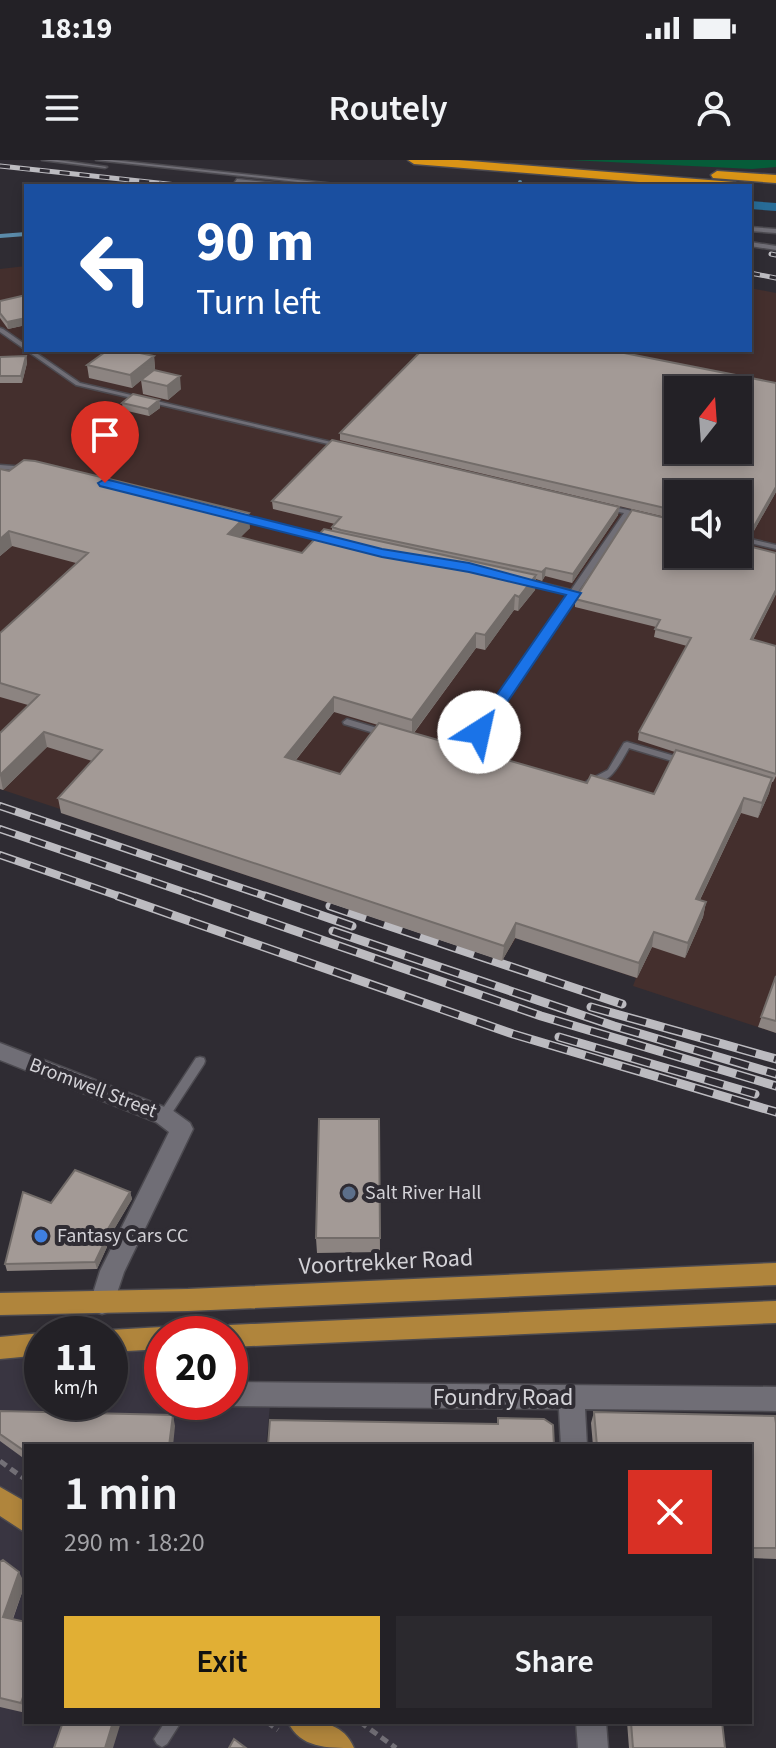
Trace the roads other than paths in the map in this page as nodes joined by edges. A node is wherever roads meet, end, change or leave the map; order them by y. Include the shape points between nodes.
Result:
1 (44, 160) edge
2 (98, 160) edge
3 (414, 160) edge
4 (512, 160) edge
5 (776, 179) edge
6 (265, 184) edge
7 (331, 184) edge
8 (709, 184) edge
9 (752, 187) edge
10 (776, 189) edge
11 (752, 229) edge
12 (776, 231) edge
13 (752, 244) edge
14 (776, 248) edge
15 (1, 330) edge
16 (24, 347) edge
17 (31, 352) edge
18 (352, 447) edge
19 (0, 467) edge
20 (41, 470) edge
21 (602, 506) edge
22 (628, 512) junction
23 (225, 514) edge
24 (653, 518) edge
25 (752, 541) edge
26 (345, 544) edge
27 (776, 547) edge
28 (518, 579) edge
29 (574, 593) junction
30 (347, 722) dead end
31 (390, 735) edge
32 (448, 752) edge
33 (463, 756) junction
34 (477, 760) edge
35 (697, 765) edge
36 (578, 790) edge
37 (0, 1051) edge
38 (200, 1061) dead end
39 (164, 1116) junction
40 (776, 1274) edge
41 (102, 1303) junction
42 (0, 1304) edge
43 (776, 1312) edge
44 (248, 1335) edge
45 (24, 1346) edge
46 (0, 1348) edge
47 (248, 1394) edge
48 (571, 1398) junction
49 (776, 1399) edge
50 (574, 1444) edge
51 (173, 1724) edge
52 (306, 1724) edge
53 (591, 1724) edge
54 (162, 1739) dead end
55 (339, 1748) edge
56 (593, 1748) edge

1 - 6 lane
2 - 7 lane
3 - 8 highway
4 - 5 highway
9 - 10 highway
11 - 12 lane
13 - 14 lane
15 - 16 lane
17 - 18 lane via 78,384
19 - 20 lane
21 - 22 lane
22 - 24 lane
22 - 29 lane
23 - 26 lane
25 - 27 lane
28 - 29 lane
29 - 33 lane
30 - 31 lane
32 - 33 lane
33 - 34 lane
35 - 36 lane via 627,745 611,772
37 - 39 street, Bromwell Street
38 - 39 lane
39 - 41 street, Bromwell Street via 182,1129 112,1271
40 - 41 main road, Voortrekker Road
41 - 42 main road, Voortrekker Road
43 - 44 main road
45 - 46 main road
47 - 48 street, Foundry Road
48 - 49 street, Foundry Road
48 - 50 street
51 - 54 lane
52 - 55 main road
53 - 56 street

